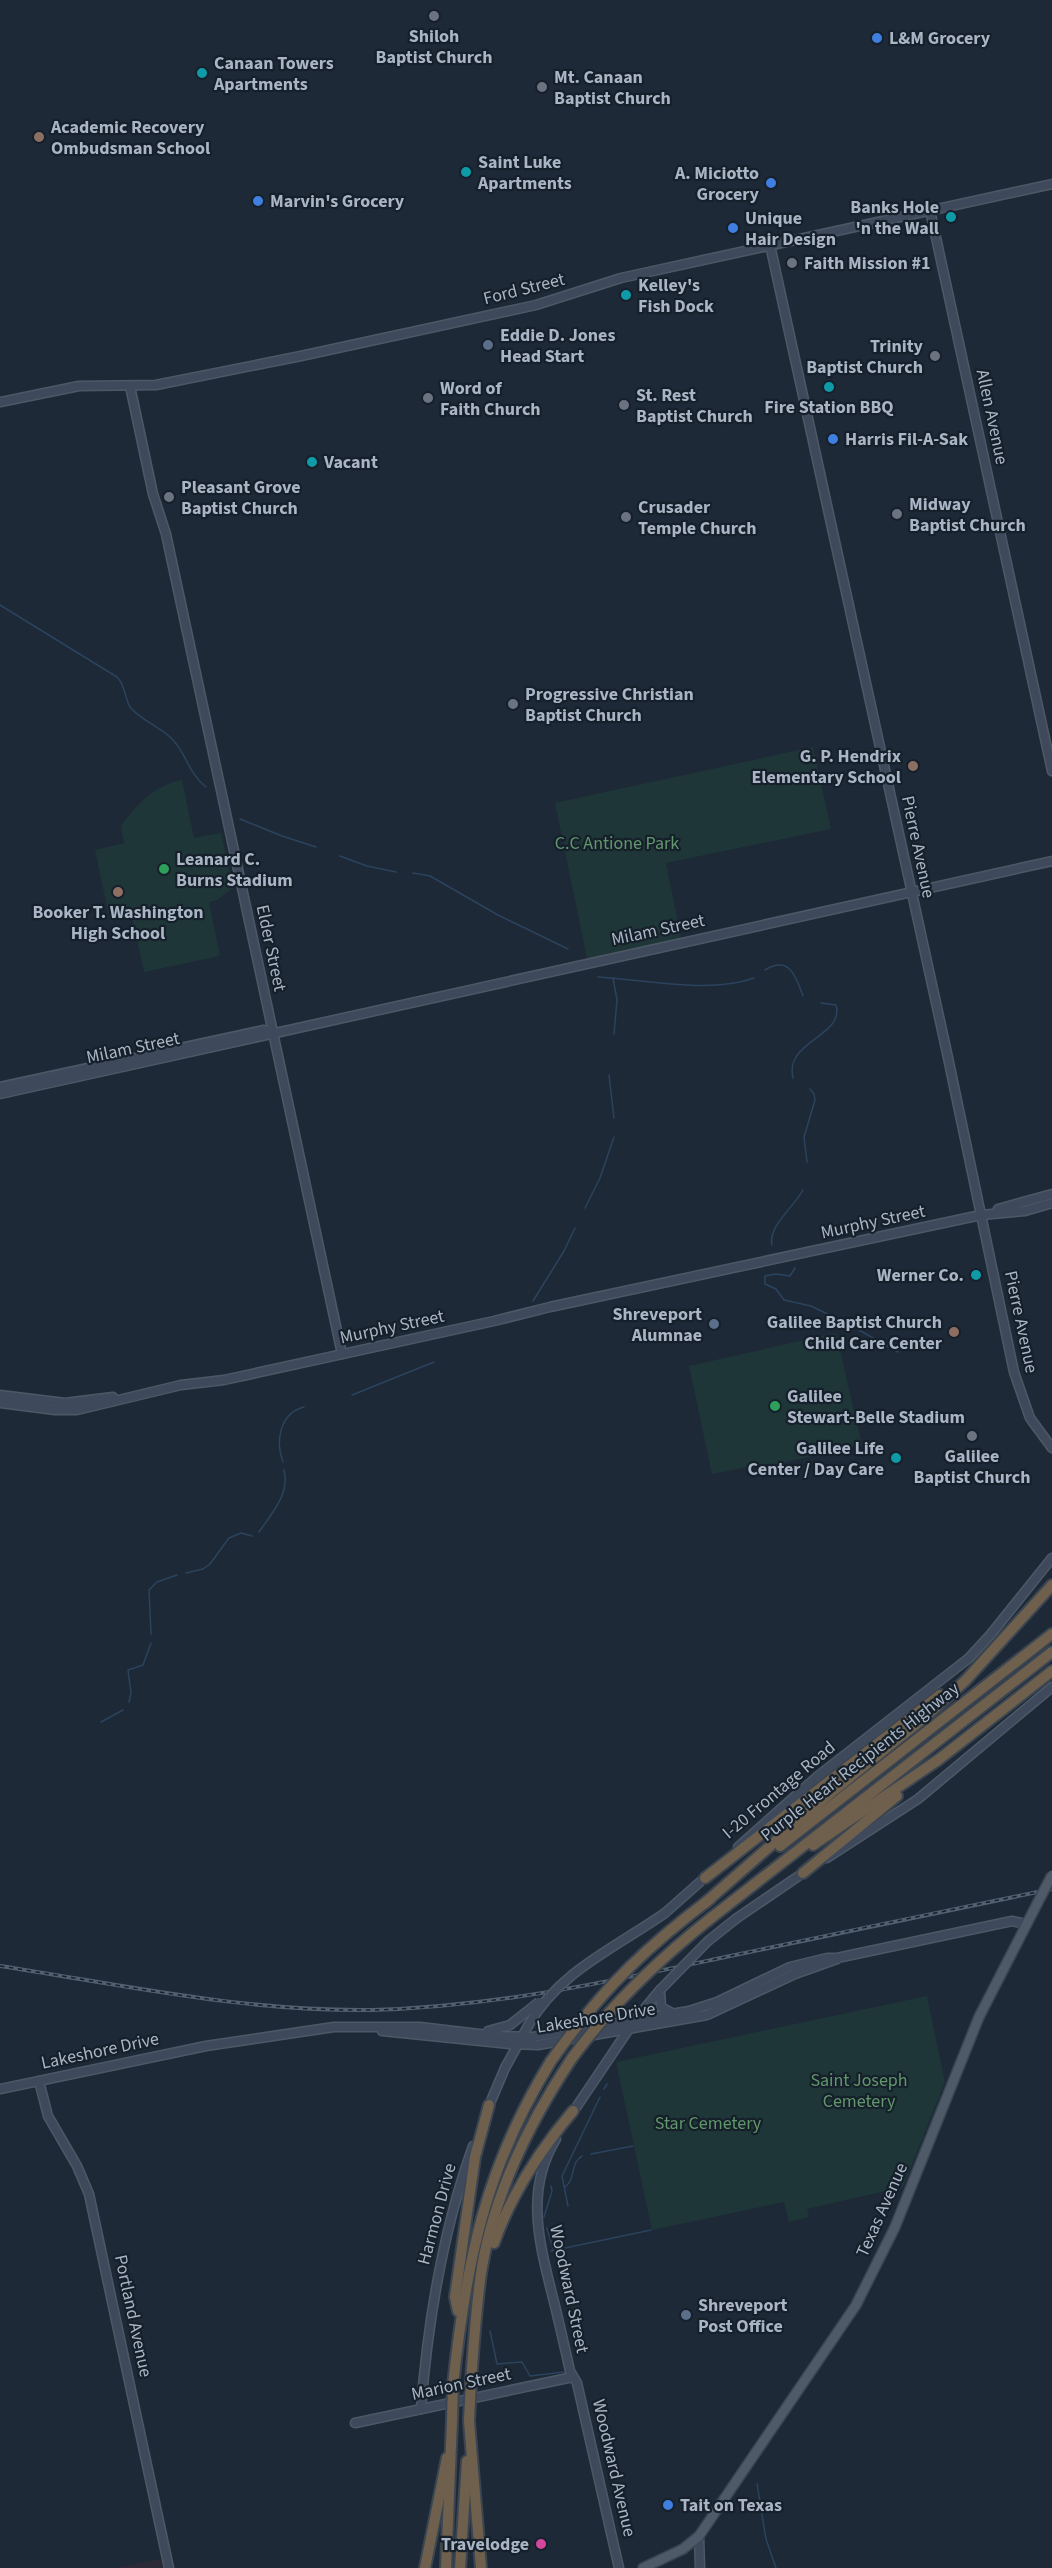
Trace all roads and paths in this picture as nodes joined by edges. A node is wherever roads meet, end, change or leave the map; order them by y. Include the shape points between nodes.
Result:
1 (1052, 184) edge
2 (930, 210) junction
3 (770, 245) junction
4 (130, 386) junction
5 (0, 402) edge
6 (1052, 771) edge
7 (1052, 861) edge
8 (910, 892) junction
9 (272, 1032) junction
10 (0, 1087) edge
11 (0, 1094) edge
12 (1052, 1194) edge
13 (1052, 1203) edge
14 (981, 1215) junction
15 (342, 1354) junction
16 (0, 1395) edge
17 (129, 1396) junction
18 (0, 1403) edge
19 (1052, 1448) edge
20 (1052, 1558) edge
21 (1052, 1585) edge
22 (1052, 1634) edge
23 (1006, 1637) junction
24 (1052, 1652) edge
25 (1052, 1671) edge
26 (1052, 1687) edge
27 (938, 1760) junction
28 (803, 1872) junction
29 (1052, 1875) edge
30 (705, 1878) junction
31 (743, 1892) junction
32 (705, 1903) junction
33 (1026, 1924) junction
34 (837, 1959) junction
35 (555, 1988) junction
36 (660, 1990) junction
37 (674, 2013) junction
38 (635, 2020) junction
39 (665, 2024) junction
40 (348, 2027) junction
41 (453, 2030) junction
42 (629, 2030) junction
43 (519, 2041) junction
44 (488, 2042) junction
45 (615, 2050) junction
46 (505, 2068) junction
47 (39, 2081) junction
48 (0, 2089) edge
49 (489, 2105) junction
50 (573, 2111) junction
51 (478, 2301) junction
52 (460, 2324) junction
53 (573, 2376) junction
54 (421, 2409) junction
55 (469, 2421) junction
56 (355, 2423) dead end
57 (451, 2447) junction
58 (699, 2536) junction
59 (169, 2568) edge
60 (425, 2568) edge
61 (446, 2568) edge
62 (460, 2568) edge
63 (481, 2568) edge
64 (620, 2568) edge
65 (643, 2568) edge
66 (700, 2568) edge

1 - 2 main road, Ford Street
2 - 3 main road, Ford Street
2 - 6 main road, Allen Avenue
3 - 4 main road, Ford Street via 621,278 526,307 292,358 156,385
3 - 8 main road, Pierre Avenue
4 - 5 main road, Ford Street via 79,386
4 - 9 main road, Elder Street via 149,479 166,534
7 - 8 main road, Milam Street
8 - 9 main road, Milam Street
8 - 14 main road, Pierre Avenue
9 - 10 main road, Milam Street via 264,1030
9 - 11 main road, Milam Street
9 - 15 main road, Elder Street
12 - 14 main road
13 - 14 main road, Murphy Street via 1025,1211
14 - 15 main road, Murphy Street
14 - 19 main road, Pierre Avenue via 1019,1392 1030,1418
15 - 17 main road, Murphy Street
16 - 17 main road, Murphy Street via 65,1403
17 - 18 main road, Murphy Street via 70,1411
20 - 30 main road, I-20 Frontage Road via 969,1658 796,1795
21 - 23 highway
22 - 32 highway, Purple Heart Recipients Highway
23 - 30 highway via 956,1682
23 - 32 highway via 966,1681
24 - 31 highway, Purple Heart Recipients Highway
25 - 27 highway
26 - 28 main road via 918,1799
27 - 28 highway
27 - 31 highway
28 - 36 main road, bridge via 708,1941
29 - 33 main road, Texas Avenue, bridge
30 - 35 main road, I-20 Frontage Road, bridge via 665,1913 588,1961
31 - 51 highway, Purple Heart Recipients Highway, bridge via 636,1982 572,2058 532,2124 511,2172 487,2244
32 - 52 highway, Purple Heart Recipients Highway, bridge via 653,1944 610,1986 551,2061 521,2114 490,2188 471,2256
33 - 34 main road, Lakeshore Drive via 1012,1921
33 - 58 main road, Texas Avenue via 979,2017 895,2227 856,2305
34 - 37 main road, Lakeshore Drive via 800,1964 710,2004
34 - 39 main road, Lakeshore Drive via 719,2010
35 - 41 main road, bridge via 510,2025 489,2031
35 - 43 main road, I-20 Frontage Road, bridge
36 - 37 main road via 662,2007
36 - 38 main road
37 - 38 main road, Lakeshore Drive
38 - 42 main road
38 - 43 main road, Lakeshore Drive
39 - 42 main road, Lakeshore Drive
39 - 45 main road via 633,2036
40 - 41 main road, Lakeshore Drive
40 - 44 main road, Lakeshore Drive
40 - 47 main road, Lakeshore Drive via 218,2043
41 - 43 main road, Lakeshore Drive
42 - 43 main road, Lakeshore Drive via 538,2045
42 - 45 main road
43 - 44 main road, Lakeshore Drive
43 - 46 main road, Harmon Drive
44 - 46 main road via 504,2051
45 - 50 main road, Woodward Street
46 - 49 main road, Harmon Drive
47 - 48 main road, Lakeshore Drive
47 - 59 main road, Portland Avenue via 48,2116 89,2194
49 - 52 highway via 475,2157 457,2281 455,2297
49 - 54 main road, Harmon Drive via 462,2181 441,2261 428,2333
50 - 51 highway via 531,2168 507,2211
50 - 53 main road, Woodward Street via 543,2165 536,2200 541,2249
51 - 55 highway, bridge
52 - 57 highway, bridge
53 - 54 main road, Marion Street
53 - 64 main road, Woodward Avenue
54 - 56 main road, Marion Street
55 - 62 highway
55 - 63 highway
57 - 60 highway
57 - 61 highway
58 - 65 main road via 683,2549
58 - 66 main road

